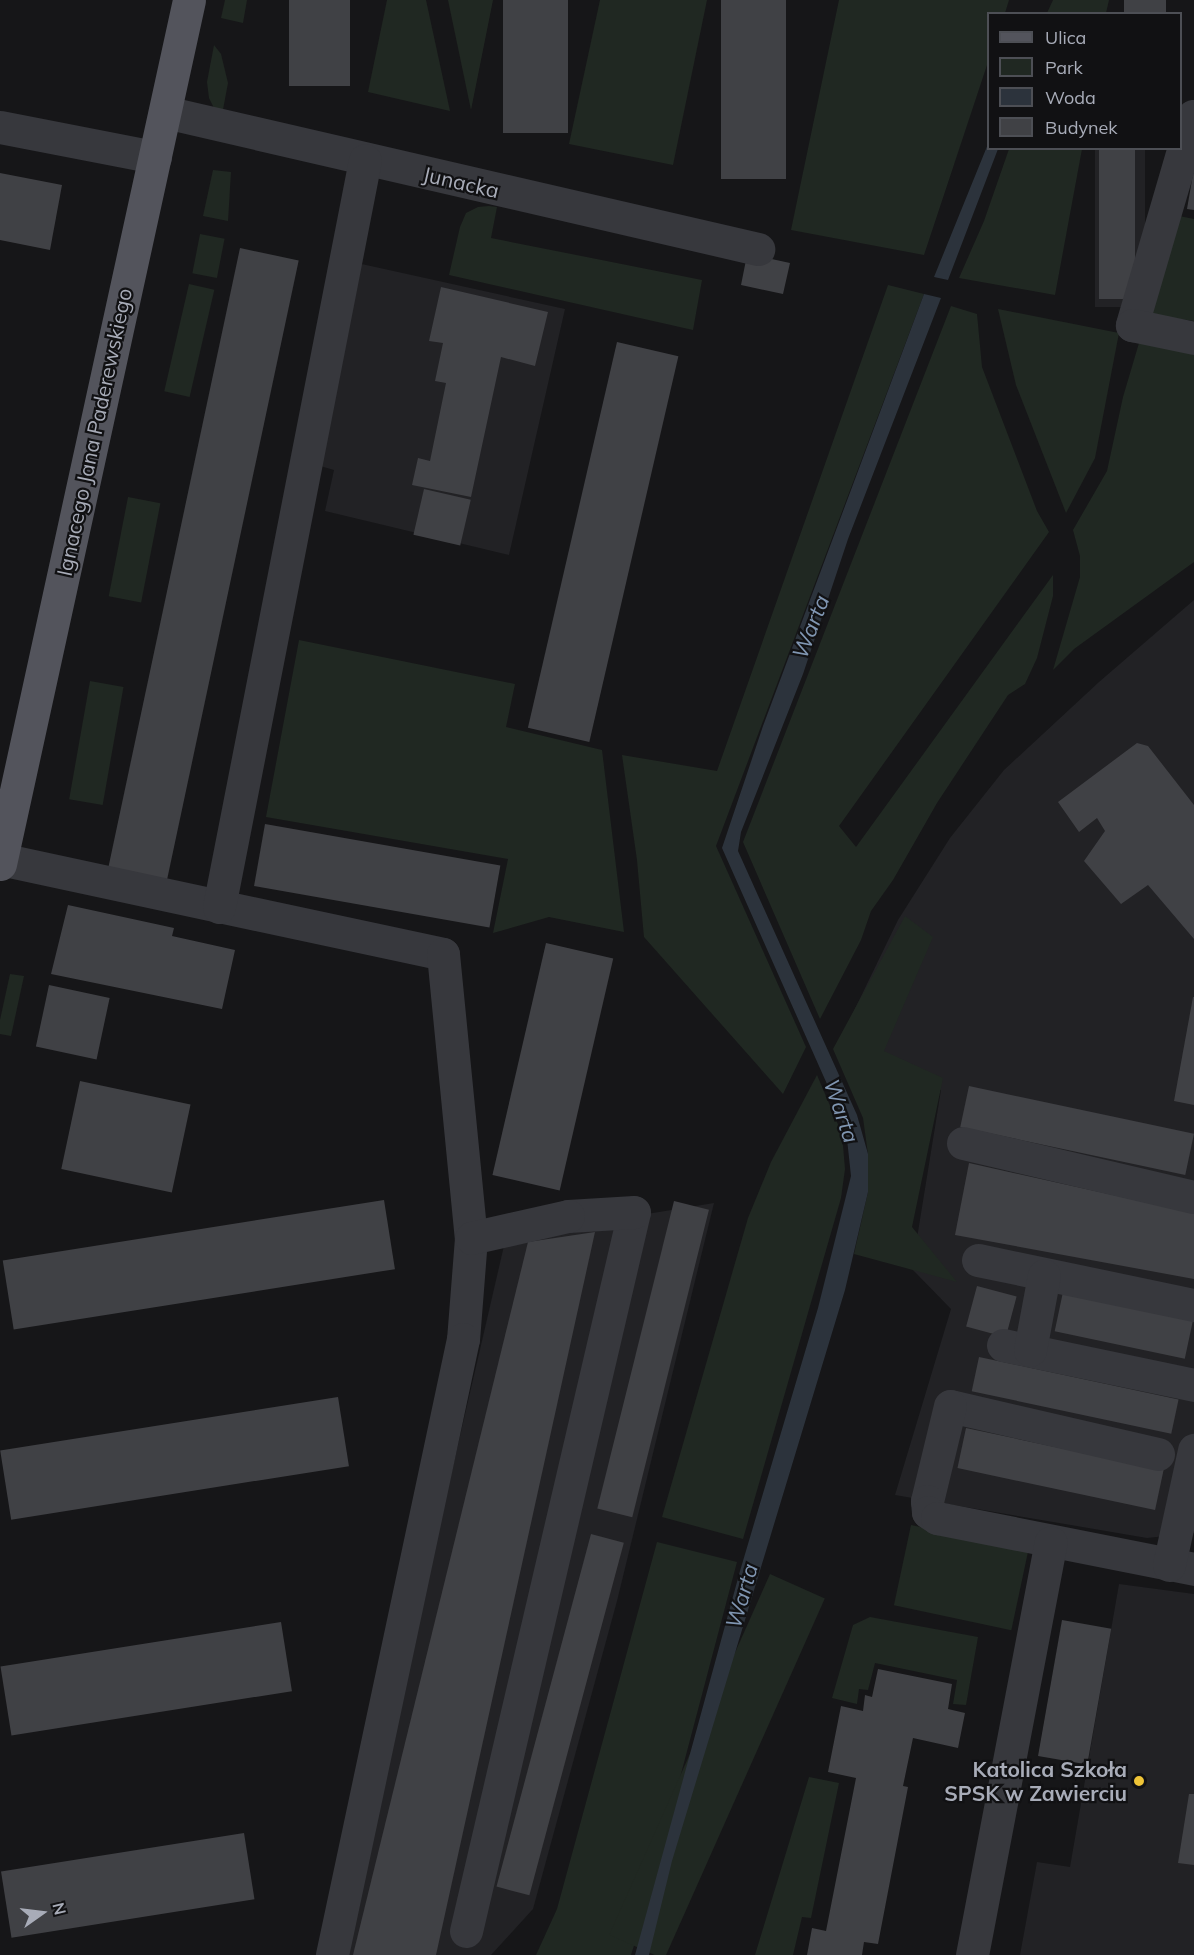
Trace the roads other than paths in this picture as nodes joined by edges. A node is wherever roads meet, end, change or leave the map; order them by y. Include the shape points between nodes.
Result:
1 (189, 0) edge
2 (165, 112) junction
3 (1194, 115) edge
4 (0, 127) edge
5 (155, 157) junction
6 (364, 160) junction
7 (758, 249) dead end
8 (1194, 338) edge
9 (0, 860) edge
10 (219, 907) junction
11 (963, 1143) dead end
12 (1194, 1197) edge
13 (471, 1238) junction
14 (978, 1260) dead end
15 (1044, 1275) junction
16 (1194, 1305) edge
17 (1194, 1385) edge
18 (1194, 1450) edge
19 (1158, 1454) dead end
20 (1051, 1542) junction
21 (1181, 1567) edge
22 (466, 1930) dead end
23 (332, 1955) edge
24 (972, 1955) edge

1 - 2 main road, Ignacego Jana Paderewskiego
2 - 5 main road, Ignacego Jana Paderewskiego
2 - 6 street, Junacka
3 - 8 street via 1132,325
4 - 5 street
5 - 9 main road, Ignacego Jana Paderewskiego
6 - 7 street, Junacka
6 - 10 street
9 - 10 street
10 - 13 street via 443,954
11 - 12 street
13 - 22 street via 568,1216 634,1212
13 - 23 street via 463,1339
14 - 15 street
15 - 16 street
15 - 17 street via 1016,1347
18 - 21 street
19 - 20 street via 950,1406 927,1501 928,1512 937,1518
20 - 21 street
20 - 24 street

